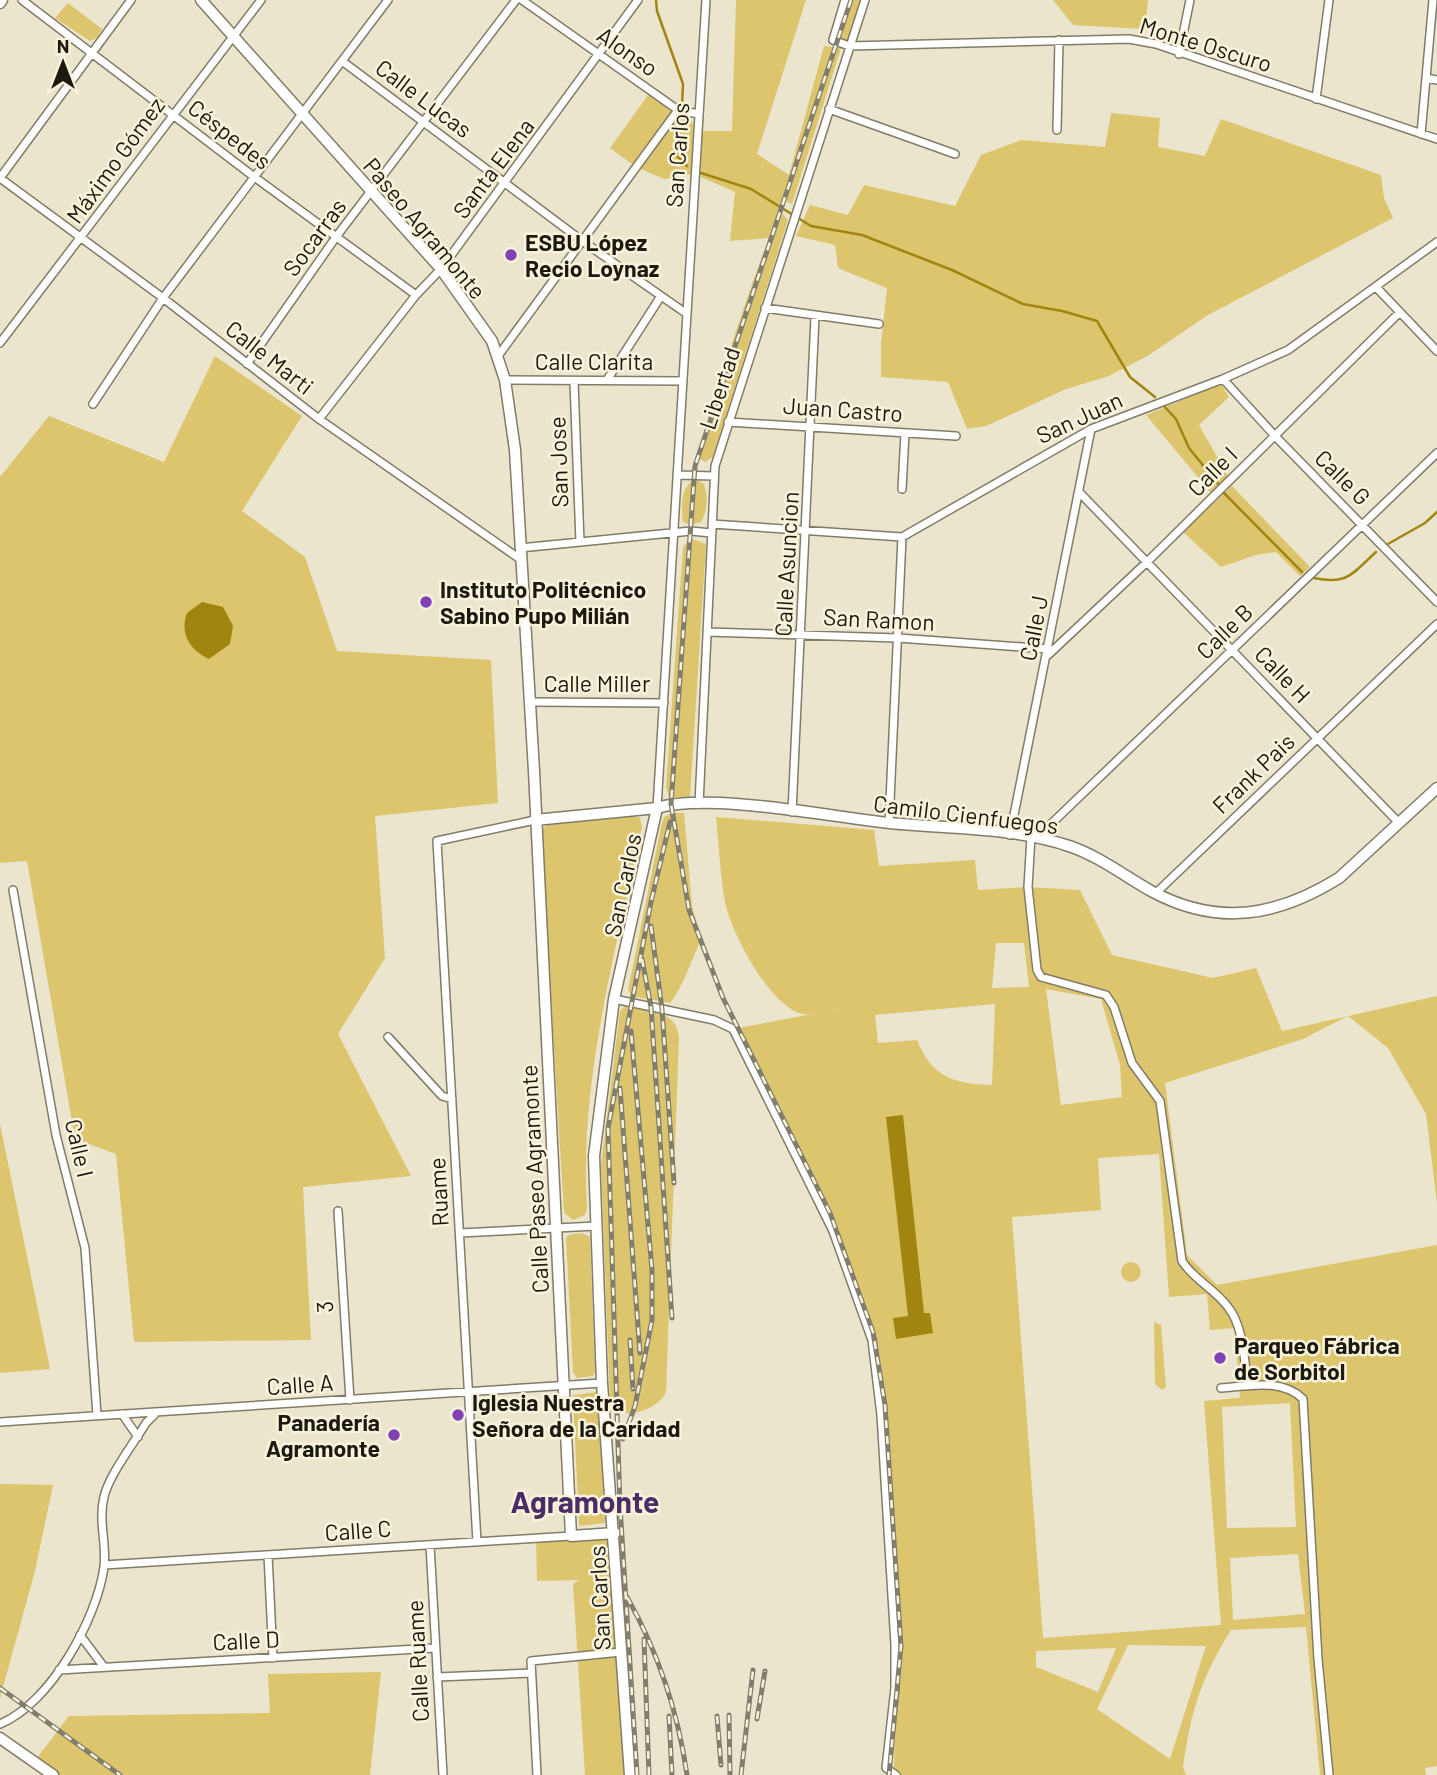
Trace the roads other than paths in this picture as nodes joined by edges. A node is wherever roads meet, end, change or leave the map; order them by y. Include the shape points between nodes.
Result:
1 (22, 0) edge
2 (131, 0) edge
3 (201, 0) edge
4 (261, 0) edge
5 (387, 0) edge
6 (519, 0) edge
7 (638, 0) edge
8 (706, 0) edge
9 (845, 0) edge
10 (865, 0) edge
11 (1190, 0) edge
12 (1329, 0) edge
13 (1433, 0) edge
14 (233, 38) junction
15 (1059, 40) junction
16 (849, 46) junction
17 (92, 53) junction
18 (1179, 54) junction
19 (600, 55) junction
20 (342, 61) junction
21 (1426, 78) junction
22 (1437, 80) edge
23 (1316, 99) junction
24 (829, 109) junction
25 (678, 110) junction
26 (172, 113) junction
27 (699, 114) junction
28 (301, 115) junction
29 (424, 122) junction
30 (1057, 130) dead end
31 (1421, 134) junction
32 (1437, 139) edge
33 (955, 154) dead end
34 (253, 176) junction
35 (0, 178) edge
36 (506, 184) junction
37 (371, 192) junction
38 (82, 237) junction
39 (336, 237) junction
40 (581, 240) junction
41 (1437, 242) edge
42 (441, 269) junction
43 (1376, 287) junction
44 (416, 295) junction
45 (661, 296) junction
46 (163, 298) junction
47 (765, 308) junction
48 (1401, 312) junction
49 (687, 314) junction
50 (815, 317) junction
51 (879, 324) dead end
52 (0, 343) edge
53 (1437, 351) edge
54 (498, 356) junction
55 (247, 364) junction
56 (1223, 379) junction
57 (505, 380) junction
58 (607, 380) junction
59 (683, 381) junction
60 (574, 382) junction
61 (93, 404) dead end
62 (319, 419) junction
63 (728, 422) junction
64 (812, 426) junction
65 (1091, 429) junction
66 (905, 433) junction
67 (956, 436) dead end
68 (1275, 436) junction
69 (1437, 453) edge
70 (677, 475) junction
71 (714, 476) junction
72 (902, 489) dead end
73 (1080, 493) junction
74 (712, 524) junction
75 (1363, 525) junction
76 (807, 530) junction
77 (674, 533) junction
78 (711, 533) junction
79 (902, 537) junction
80 (580, 542) junction
81 (520, 548) junction
82 (520, 559) junction
83 (1147, 562) junction
84 (1437, 602) edge
85 (1437, 624) edge
86 (707, 632) junction
87 (802, 635) junction
88 (898, 638) junction
89 (1233, 650) junction
90 (1048, 652) junction
91 (530, 702) junction
92 (664, 703) junction
93 (1318, 737) junction
94 (1437, 788) edge
95 (699, 804) junction
96 (657, 808) junction
97 (792, 812) junction
98 (535, 820) junction
99 (889, 823) junction
100 (1399, 823) junction
101 (1010, 835) junction
102 (1036, 838) junction
103 (437, 841) joint
104 (13, 890) dead end
105 (1156, 893) junction
106 (614, 999) junction
107 (387, 1037) dead end
108 (452, 1099) junction
109 (338, 1211) dead end
110 (596, 1226) junction
111 (556, 1230) junction
112 (460, 1233) junction
113 (603, 1383) junction
114 (1248, 1386) junction
115 (564, 1387) junction
116 (1221, 1388) dead end
117 (469, 1393) junction
118 (350, 1400) junction
119 (156, 1413) junction
120 (122, 1414) junction
121 (97, 1415) junction
122 (0, 1422) edge
123 (138, 1437) junction
124 (615, 1533) junction
125 (571, 1536) junction
126 (477, 1542) junction
127 (430, 1545) junction
128 (268, 1555) junction
129 (104, 1565) junction
130 (80, 1635) junction
131 (435, 1648) junction
132 (621, 1652) junction
133 (273, 1658) junction
134 (104, 1667) junction
135 (59, 1670) junction
136 (531, 1673) junction
137 (437, 1677) junction
138 (0, 1724) edge
139 (0, 1738) edge
140 (53, 1775) edge
141 (443, 1775) edge
142 (537, 1775) edge
143 (630, 1775) edge
144 (896, 1775) edge
145 (1329, 1775) edge

1 - 17 street, Céspedes
2 - 17 street
3 - 14 street, Paseo Agramonte
4 - 14 street, Máximo Gómez
5 - 20 street
6 - 19 street, Alonso
6 - 29 street, Socarras
7 - 19 street, Santa Elena
8 - 27 street, San Carlos
9 - 16 street, Monte Oscuro via 833,38
10 - 16 street, Libertad
11 - 18 street
12 - 23 street
13 - 21 street
14 - 26 street, Máximo Gómez
14 - 28 street, Paseo Agramonte
15 - 16 street, Monte Oscuro
15 - 18 street, Monte Oscuro via 1129,39
15 - 30 street
16 - 24 street, Libertad
17 - 26 street, Céspedes
17 - 35 street
18 - 23 street, Monte Oscuro
19 - 25 street, Alonso
19 - 36 street, Santa Elena
20 - 28 street
20 - 29 street, Calle Lucas
21 - 22 street
21 - 31 street
23 - 31 street, Monte Oscuro
24 - 33 street
24 - 47 street, Libertad
25 - 27 street
25 - 40 street
26 - 34 street, Céspedes
26 - 38 street, Máximo Gómez
27 - 49 street, San Carlos
28 - 34 street
28 - 37 street, Paseo Agramonte
29 - 36 street, Calle Lucas
29 - 37 street, Socarras
31 - 32 street, Monte Oscuro
34 - 39 street, Céspedes
34 - 46 street
35 - 38 street, Calle Marti
36 - 40 street, Calle Lucas
36 - 42 street, Santa Elena
37 - 39 street, Socarras
37 - 42 street, Paseo Agramonte
38 - 46 street, Calle Marti
38 - 52 street, Máximo Gómez
39 - 44 street, Céspedes
39 - 55 street, Socarras
40 - 45 street, Calle Lucas
40 - 54 street
41 - 43 street, San Juan
42 - 44 street, Santa Elena
42 - 54 street, Paseo Agramonte
43 - 48 street
43 - 56 street, San Juan via 1288,350
44 - 62 street, Santa Elena
45 - 49 street, Calle Lucas
45 - 58 street
46 - 55 street, Calle Marti
46 - 61 street
47 - 50 street
47 - 63 street, Libertad
48 - 53 street
48 - 68 street, Calle I
49 - 59 street, San Carlos
50 - 51 street
50 - 64 street, Calle Asuncion
54 - 57 street, Paseo Agramonte
55 - 62 street, Calle Marti
56 - 65 street, San Juan
56 - 68 street, Calle G
57 - 60 street, Calle Clarita
57 - 81 street, Paseo Agramonte via 513,417
58 - 59 street, Calle Clarita
58 - 60 street, Calle Clarita
59 - 70 street, San Carlos
60 - 80 street, San Jose
62 - 82 street, Calle Marti
63 - 64 street, Juan Castro
63 - 71 street, Libertad
64 - 66 street, Juan Castro
64 - 76 street, Calle Asuncion
65 - 73 street, Calle J
65 - 79 street, San Juan
66 - 67 street, Juan Castro
66 - 72 street
68 - 75 street, Calle G
68 - 83 street, Calle I
69 - 75 street, Calle B
70 - 71 street
70 - 77 street, San Carlos
71 - 74 street, Libertad
73 - 83 street, Calle H
73 - 90 street, Calle J
74 - 76 street
74 - 78 street, Libertad
75 - 84 street, Calle G
75 - 89 street, Calle B
76 - 79 street
76 - 87 street, Calle Asuncion
77 - 78 street
77 - 80 street
77 - 92 street, San Carlos
78 - 86 street, Libertad
79 - 88 street
80 - 81 street
81 - 82 street, Paseo Agramonte
82 - 91 street, Paseo Agramonte
83 - 89 street, Calle H
83 - 90 street, Calle I
85 - 93 street, Frank Pais
86 - 87 street, San Ramon
86 - 95 street, Libertad
87 - 88 street, San Ramon
87 - 97 street, Calle Asuncion
88 - 90 street, San Ramon
88 - 99 street
89 - 93 street, Calle H
89 - 102 street, Calle B
90 - 101 street, Calle J
91 - 92 street, Calle Miller
91 - 98 street, Paseo Agramonte
92 - 96 street, San Carlos
93 - 100 street, Calle H
93 - 105 street, Frank Pais
94 - 100 street, Camilo Cienfuegos
95 - 96 street, Camilo Cienfuegos
95 - 97 street, Camilo Cienfuegos
96 - 98 street, Camilo Cienfuegos
96 - 106 street, San Carlos
97 - 99 street, Camilo Cienfuegos
98 - 103 street, Camilo Cienfuegos
98 - 111 street, Calle Paseo Agramonte
99 - 101 street, Camilo Cienfuegos
100 - 105 street, Camilo Cienfuegos via 1339,878 1277,909 1226,913
101 - 102 street, Camilo Cienfuegos
102 - 105 street, Camilo Cienfuegos via 1081,851
102 - 114 street via 1028,887 1037,970 1041,977 1105,995 1114,1007 1132,1063 1160,1101 1182,1261 1234,1315
103 - 108 street, Ruame
104 - 121 street, Calle I via 56,1135 85,1248
106 - 110 street, San Carlos via 594,1156
106 - 144 street via 713,1020 733,1029 818,1199 862,1307 872,1340 886,1482 895,1688 886,1768
107 - 108 street via 442,1096
108 - 112 street, Ruame
109 - 118 street, 3
110 - 111 street
110 - 113 street, San Carlos
111 - 112 street
111 - 115 street, Calle Paseo Agramonte
112 - 117 street, Ruame
113 - 115 street, Calle A
113 - 124 street, San Carlos
114 - 116 street
114 - 145 street via 1273,1385 1294,1390 1303,1399
115 - 117 street, Calle A
115 - 125 street, Calle Paseo Agramonte
117 - 118 street, Calle A
117 - 126 street, Ruame
118 - 119 street, Calle A
119 - 120 street, Calle A
119 - 123 street
120 - 121 street, Calle A
120 - 123 street
121 - 122 street, Calle A
123 - 129 street via 104,1494
124 - 125 street, Calle C
124 - 132 street, San Carlos
125 - 126 street, Calle C
126 - 127 street, Calle C
127 - 128 street, Calle C
127 - 131 street, Calle Ruame
128 - 129 street, Calle C
128 - 133 street
129 - 130 street via 98,1596
130 - 134 street
130 - 135 street
131 - 133 street, Calle D
131 - 137 street, Calle Ruame
132 - 136 street via 531,1661
132 - 143 street, San Carlos
133 - 134 street, Calle D
134 - 135 street, Calle D
135 - 138 street via 27,1707
136 - 137 street
136 - 142 street
137 - 141 street, Calle Ruame
139 - 140 street

